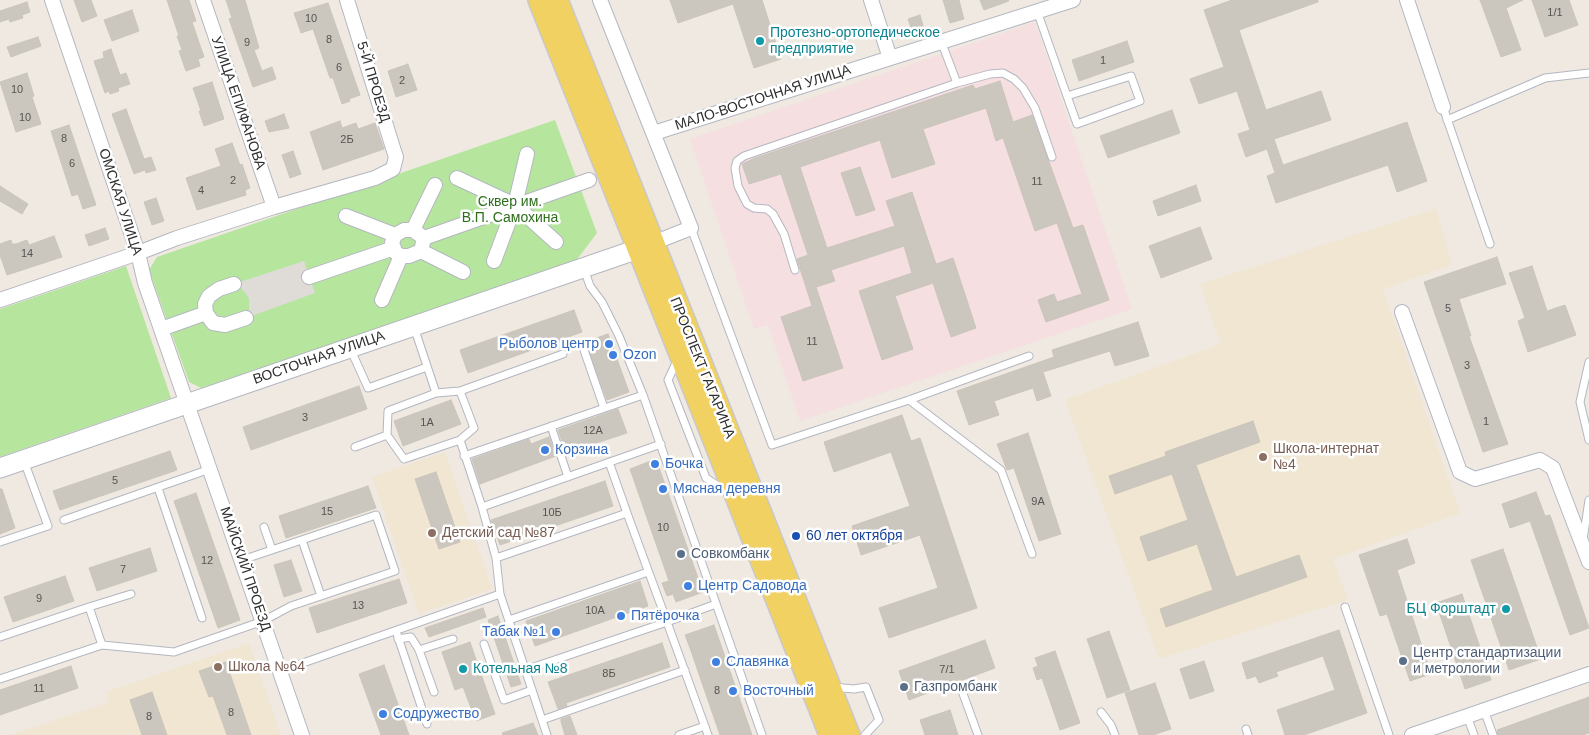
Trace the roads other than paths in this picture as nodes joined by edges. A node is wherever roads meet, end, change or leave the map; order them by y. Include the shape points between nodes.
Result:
1 (52, 0) edge
2 (202, 0) edge
3 (347, 0) edge
4 (539, 0) edge
5 (557, 0) edge
6 (600, 0) edge
7 (871, 0) edge
8 (1073, 0) edge
9 (1406, 0) edge
10 (1037, 11) junction
11 (941, 41) junction
12 (890, 58) junction
13 (1589, 73) edge
14 (957, 83) junction
15 (1067, 96) junction
16 (1445, 114) junction
17 (654, 133) junction
18 (527, 154) dead end
19 (1052, 157) dead end
20 (457, 178) dead end
21 (589, 180) dead end
22 (435, 186) dead end
23 (516, 205) junction
24 (274, 207) junction
25 (346, 216) dead end
26 (691, 228) junction
27 (419, 240) junction
28 (556, 242) dead end
29 (1490, 244) dead end
30 (646, 246) junction
31 (397, 247) junction
32 (138, 253) junction
33 (494, 261) dead end
34 (583, 267) junction
35 (795, 270) dead end
36 (463, 272) dead end
37 (309, 277) dead end
38 (234, 284) dead end
39 (0, 300) edge
40 (382, 300) dead end
41 (1402, 312) dead end
42 (206, 313) junction
43 (246, 318) dead end
44 (413, 326) junction
45 (164, 328) dead end
46 (350, 348) junction
47 (584, 350) dead end
48 (564, 354) dead end
49 (1029, 356) dead end
50 (1589, 362) edge
51 (427, 368) junction
52 (460, 391) junction
53 (436, 393) junction
54 (642, 395) junction
55 (910, 400) junction
56 (187, 404) junction
57 (604, 408) junction
58 (551, 426) junction
59 (387, 435) junction
60 (460, 440) junction
61 (1589, 440) edge
62 (661, 444) junction
63 (355, 446) dead end
64 (464, 456) junction
65 (24, 459) junction
66 (609, 462) junction
67 (0, 468) edge
68 (210, 469) junction
69 (568, 477) junction
70 (158, 488) junction
71 (1589, 500) edge
72 (482, 507) junction
73 (627, 513) junction
74 (64, 520) dead end
75 (264, 527) dead end
76 (302, 540) junction
77 (0, 542) edge
78 (1582, 545) junction
79 (272, 550) junction
80 (1032, 554) dead end
81 (496, 558) junction
82 (242, 560) junction
83 (1589, 562) edge
84 (648, 572) junction
85 (131, 594) dead end
86 (500, 594) junction
87 (321, 596) junction
88 (716, 604) junction
89 (1345, 606) dead end
90 (89, 607) junction
91 (202, 618) dead end
92 (508, 620) junction
93 (263, 621) junction
94 (667, 622) junction
95 (396, 631) junction
96 (0, 637) edge
97 (398, 639) junction
98 (453, 639) dead end
99 (484, 644) dead end
100 (102, 645) junction
101 (419, 650) junction
102 (525, 670) junction
103 (685, 670) junction
104 (280, 671) junction
105 (1589, 674) edge
106 (0, 680) edge
107 (830, 687) junction
108 (532, 690) junction
109 (962, 691) dead end
110 (434, 692) dead end
111 (1484, 710) junction
112 (1101, 712) dead end
113 (1467, 716) junction
114 (542, 720) junction
115 (427, 724) dead end
116 (705, 726) junction
117 (302, 735) edge
118 (547, 735) edge
119 (679, 735) edge
120 (708, 735) edge
121 (762, 735) edge
122 (830, 735) edge
123 (849, 735) edge
124 (865, 735) edge
125 (978, 735) edge
126 (1115, 735) edge
127 (1389, 735) edge
128 (1412, 735) edge
129 (1474, 735) edge
130 (1493, 735) edge

1 - 32 street, ОМСКАЯ УЛИЦА
2 - 24 street, УЛИЦА ЕПИФАНОВА
3 - 24 street, 5-Й ПРОЕЗД via 396,164 375,178
4 - 30 main road, ПРОСПЕКТ ГАГАРИНА
5 - 30 main road, ПРОСПЕКТ ГАГАРИНА
6 - 17 street
7 - 12 street
8 - 10 street, МАЛО-ВОСТОЧНАЯ УЛИЦА
9 - 16 street
10 - 11 street, МАЛО-ВОСТОЧНАЯ УЛИЦА
10 - 15 lane
11 - 12 street, МАЛО-ВОСТОЧНАЯ УЛИЦА
11 - 14 lane
12 - 17 street, МАЛО-ВОСТОЧНАЯ УЛИЦА
13 - 16 lane via 1545,78
14 - 19 lane via 990,74 1003,74 1014,79 1035,108
14 - 35 lane via 737,161 738,186 747,204 767,209 773,214 784,234
15 - 15 lane via 1077,124 1140,101 1131,76
16 - 29 lane
17 - 26 street
18 - 23 street
20 - 23 street
21 - 23 street
22 - 27 street
23 - 27 street
23 - 28 street
23 - 33 street
24 - 32 street
25 - 31 street
26 - 30 street
26 - 55 lane via 772,445
27 - 31 street via 409,256
27 - 31 street via 404,230
27 - 36 street
30 - 34 main road, ВОСТОЧНАЯ УЛИЦА
30 - 107 main road, ПРОСПЕКТ ГАГАРИНА
30 - 122 main road, ПРОСПЕКТ ГАГАРИНА via 680,354
31 - 37 street
31 - 40 street
32 - 39 street
32 - 56 street, ОМСКАЯ УЛИЦА via 145,283
34 - 44 main road, ВОСТОЧНАЯ УЛИЦА
34 - 54 lane via 590,286 619,336
38 - 42 street via 209,296 205,304
41 - 78 street via 1460,472 1475,479 1540,460 1552,468
42 - 43 street via 213,323 225,325
42 - 45 street
44 - 46 main road, ВОСТОЧНАЯ УЛИЦА
44 - 51 lane
46 - 51 lane via 368,388
46 - 56 main road, ВОСТОЧНАЯ УЛИЦА
47 - 57 lane
48 - 52 lane
49 - 55 lane
50 - 61 lane via 1580,402
51 - 53 lane
52 - 53 lane
52 - 60 lane via 474,428
53 - 59 lane via 388,411
54 - 57 lane
54 - 62 lane
55 - 80 lane via 1001,470
56 - 65 main road, ВОСТОЧНАЯ УЛИЦА
56 - 68 street, МАЙСКИЙ ПРОЕЗД
57 - 58 lane
58 - 64 lane
58 - 69 lane
59 - 60 lane via 404,459
59 - 63 lane
60 - 64 lane
62 - 66 lane
62 - 88 lane
64 - 72 lane
65 - 67 main road, ВОСТОЧНАЯ УЛИЦА
65 - 77 lane via 48,526
66 - 69 lane
66 - 73 lane
68 - 70 lane
68 - 82 street, МАЙСКИЙ ПРОЕЗД
69 - 72 lane
70 - 74 lane
70 - 91 lane
71 - 78 lane
72 - 81 lane
73 - 81 lane
73 - 84 lane
75 - 79 lane
76 - 79 lane
76 - 87 lane
76 - 87 lane via 376,515 395,571
78 - 83 street
79 - 82 lane
81 - 86 lane
82 - 93 street, МАЙСКИЙ ПРОЕЗД
84 - 92 lane
84 - 94 lane
85 - 90 lane
86 - 92 lane
86 - 95 lane
87 - 93 lane via 291,606
88 - 94 lane
88 - 121 lane
89 - 127 lane
90 - 96 lane
90 - 100 lane
92 - 102 lane
93 - 100 lane via 174,652
93 - 104 street, МАЙСКИЙ ПРОЕЗД
94 - 102 lane
94 - 103 lane
95 - 97 lane
95 - 104 lane
97 - 101 lane via 411,637
97 - 115 lane
98 - 101 lane
99 - 108 lane via 504,700
100 - 106 lane
101 - 110 lane
102 - 108 lane
103 - 114 lane
103 - 116 lane
104 - 117 street, МАЙСКИЙ ПРОЕЗД
105 - 111 street
107 - 123 main road, ПРОСПЕКТ ГАГАРИНА
107 - 124 lane via 866,687 879,720
108 - 114 lane
109 - 125 lane
111 - 113 street
111 - 130 lane
112 - 126 lane
113 - 128 street
113 - 129 lane
114 - 118 lane
116 - 119 lane
116 - 120 lane

